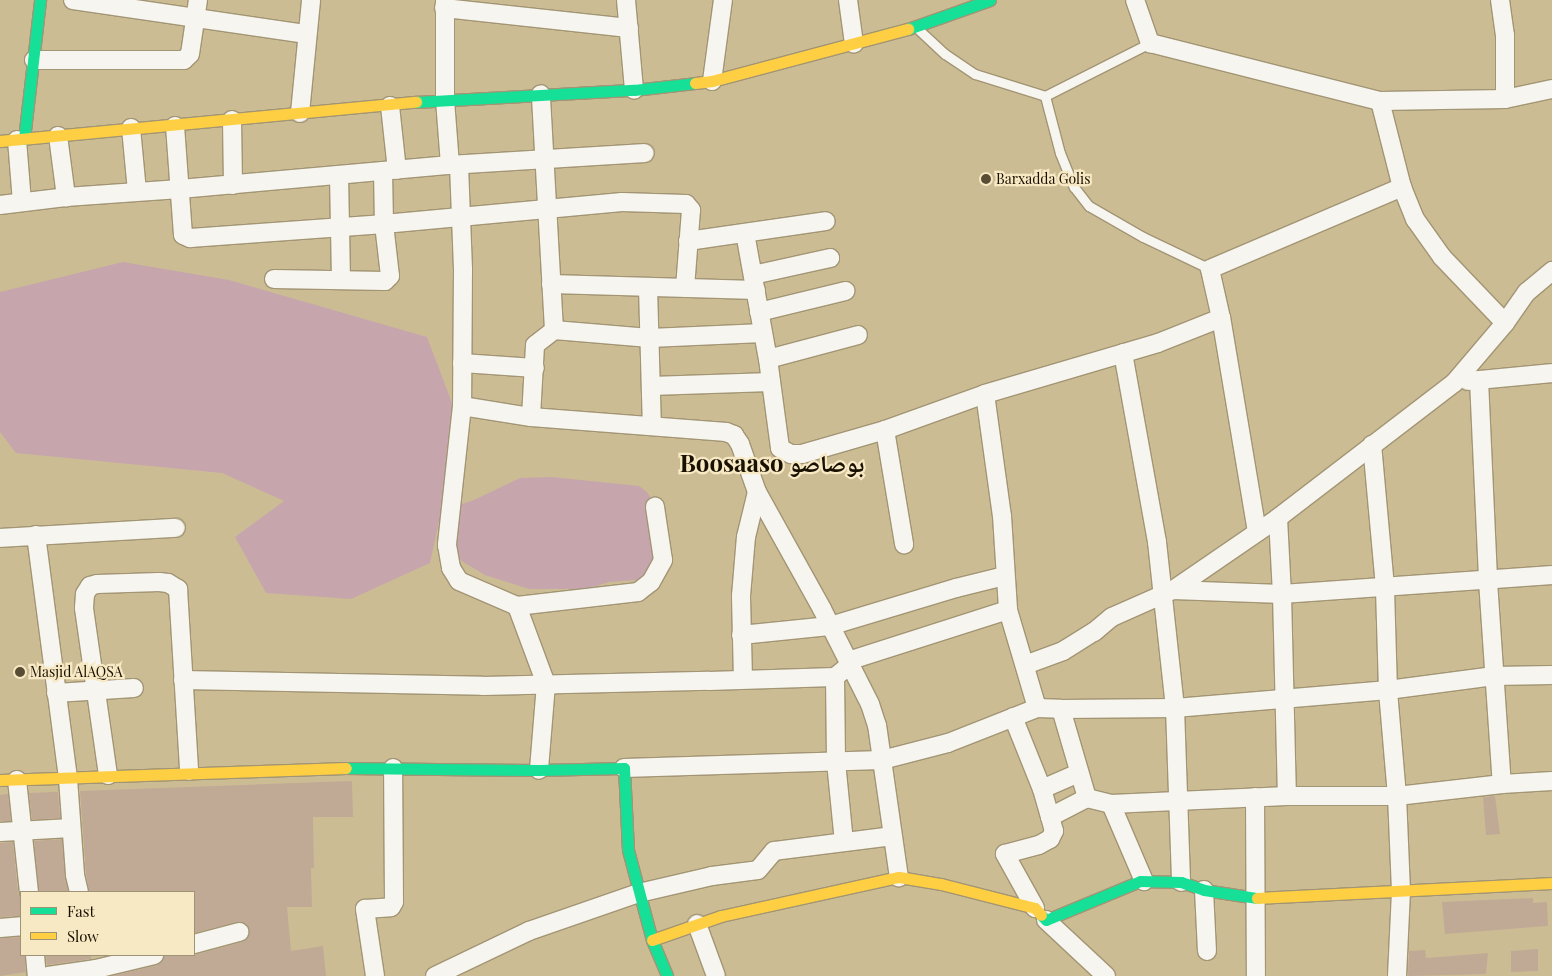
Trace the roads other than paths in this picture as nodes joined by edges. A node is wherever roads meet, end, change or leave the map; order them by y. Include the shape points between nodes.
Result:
1 (40, 0) edge
2 (72, 0) edge
3 (198, 0) edge
4 (311, 0) edge
5 (626, 0) edge
6 (722, 0) edge
7 (848, 0) edge
8 (990, 0) edge
9 (1135, 0) edge
10 (1500, 0) edge
11 (445, 4) edge
12 (195, 19) junction
13 (917, 27) junction
14 (629, 28) junction
15 (308, 34) junction
16 (1150, 43) junction
17 (854, 44) junction
18 (34, 60) junction
19 (712, 81) junction
20 (634, 90) junction
21 (1552, 90) edge
22 (541, 94) junction
23 (1045, 96) junction
24 (1505, 99) junction
25 (445, 100) junction
26 (1380, 101) junction
27 (390, 106) junction
28 (300, 113) junction
29 (232, 120) junction
30 (175, 126) junction
31 (131, 128) junction
32 (58, 136) junction
33 (13, 140) edge
34 (645, 153) dead end
35 (545, 159) junction
36 (454, 165) junction
37 (390, 171) junction
38 (339, 175) junction
39 (233, 185) junction
40 (1402, 187) junction
41 (180, 189) junction
42 (137, 191) junction
43 (66, 196) junction
44 (22, 202) junction
45 (0, 205) edge
46 (547, 210) junction
47 (460, 217) junction
48 (826, 220) dead end
49 (384, 224) junction
50 (340, 226) junction
51 (745, 233) junction
52 (688, 242) junction
53 (830, 258) dead end
54 (1210, 269) junction
55 (1552, 271) edge
56 (274, 279) dead end
57 (342, 279) junction
58 (754, 282) junction
59 (551, 284) junction
60 (648, 287) junction
61 (685, 288) junction
62 (845, 291) dead end
63 (760, 312) junction
64 (1221, 318) junction
65 (1505, 323) junction
66 (554, 330) junction
67 (763, 333) junction
68 (858, 335) dead end
69 (650, 338) junction
70 (1123, 353) junction
71 (768, 359) junction
72 (462, 363) junction
73 (535, 368) junction
74 (1552, 373) edge
75 (1479, 380) junction
76 (771, 382) junction
77 (1454, 383) junction
78 (651, 386) junction
79 (984, 394) junction
80 (462, 406) junction
81 (530, 416) junction
82 (652, 426) junction
83 (885, 430) junction
84 (1372, 445) junction
85 (757, 492) junction
86 (655, 507) dead end
87 (1278, 518) junction
88 (176, 528) dead end
89 (1257, 532) junction
90 (36, 535) junction
91 (0, 538) edge
92 (904, 544) dead end
93 (1552, 575) edge
94 (1005, 576) junction
95 (1488, 581) junction
96 (1386, 587) junction
97 (1167, 592) junction
98 (1282, 594) junction
99 (517, 606) junction
100 (1008, 610) junction
101 (830, 626) junction
102 (741, 635) junction
103 (849, 663) junction
104 (1025, 665) junction
105 (1552, 675) edge
106 (1494, 676) junction
107 (835, 677) junction
108 (183, 680) junction
109 (743, 680) junction
110 (546, 684) junction
111 (134, 688) dead end
112 (96, 690) junction
113 (1388, 690) junction
114 (56, 693) junction
115 (1285, 699) junction
116 (1038, 708) junction
117 (1175, 708) junction
118 (1061, 709) junction
119 (1013, 717) junction
120 (882, 760) junction
121 (836, 762) junction
122 (393, 768) junction
123 (624, 768) junction
124 (539, 770) junction
125 (189, 772) junction
126 (1079, 772) junction
127 (108, 775) junction
128 (68, 779) junction
129 (9, 780) edge
130 (1552, 781) edge
131 (1502, 784) junction
132 (1042, 789) junction
133 (1287, 796) junction
134 (1397, 796) junction
135 (1255, 797) junction
136 (1087, 798) junction
137 (1178, 801) junction
138 (1111, 804) junction
139 (1050, 817) junction
140 (71, 828) junction
141 (24, 831) junction
142 (0, 832) edge
143 (892, 836) junction
144 (844, 842) junction
145 (899, 876) junction
146 (1144, 881) junction
147 (1180, 882) junction
148 (1552, 883) edge
149 (1204, 890) junction
150 (1401, 890) junction
151 (29, 891) edge
152 (79, 891) edge
153 (639, 893) junction
154 (1254, 898) junction
155 (1040, 914) junction
156 (697, 924) junction
157 (20, 926) edge
158 (0, 928) edge
159 (239, 932) dead end
160 (652, 940) junction
161 (195, 944) edge
162 (1207, 951) dead end
163 (35, 956) edge
164 (149, 956) edge
165 (95, 966) edge
166 (37, 976) edge
167 (48, 976) edge
168 (375, 976) edge
169 (436, 976) edge
170 (667, 976) edge
171 (716, 976) edge
172 (1106, 976) edge
173 (1256, 976) edge
174 (1397, 976) edge

1 - 18 street
2 - 12 street
3 - 12 street
4 - 15 street
5 - 14 street
6 - 19 street
7 - 17 street
8 - 13 street
9 - 16 street
10 - 24 street via 1505,35
11 - 14 street
11 - 25 street
12 - 15 street
12 - 18 street via 190,54 184,60
13 - 17 street
13 - 23 lane via 945,54 975,74
14 - 20 street
15 - 28 street
16 - 23 lane
16 - 26 street
17 - 19 street
18 - 33 street
19 - 20 street
20 - 22 street
21 - 24 street
22 - 25 street
22 - 35 street
23 - 54 lane via 1060,153 1074,187 1089,206 1143,238
24 - 26 street
25 - 27 street
25 - 36 street
26 - 40 street
27 - 28 street
27 - 37 street
28 - 29 street
29 - 30 street
29 - 39 street
30 - 31 street
30 - 41 street
31 - 32 street
31 - 42 street
32 - 33 street
32 - 43 street
33 - 44 street
34 - 35 street
35 - 36 street
35 - 46 street
36 - 37 street
36 - 47 street
37 - 38 street
37 - 49 street
38 - 39 street
38 - 50 street
39 - 41 street
40 - 54 street
40 - 65 street via 1430,244
41 - 42 street
41 - 50 street via 183,234 190,238
42 - 43 street
43 - 44 street
44 - 45 street
46 - 47 street
46 - 52 street via 622,202 686,204 691,210
46 - 59 street
47 - 49 street
47 - 72 street
48 - 51 street
49 - 50 street
49 - 57 street via 390,276 385,281
50 - 57 street
51 - 52 street
51 - 58 street
52 - 61 street
53 - 58 street
54 - 64 street
55 - 65 street via 1527,292
56 - 57 street
58 - 61 street
58 - 63 street
59 - 60 street
59 - 66 street
60 - 61 street
60 - 69 street
62 - 63 street
63 - 67 street
64 - 70 street
64 - 89 street
65 - 77 street
66 - 69 street
66 - 73 street via 535,346
67 - 69 street
67 - 71 street
68 - 71 street
69 - 78 street
70 - 79 street
70 - 97 street
71 - 76 street
72 - 73 street
72 - 80 street
73 - 81 street
74 - 75 street
75 - 77 street
75 - 95 street
76 - 78 street
76 - 83 street via 780,448 791,454 802,454
77 - 84 street
78 - 82 street
79 - 83 street
79 - 94 street via 1002,516
80 - 81 street
80 - 99 street via 447,527 451,568 458,581
81 - 82 street
82 - 85 street via 734,435
83 - 92 street
84 - 87 street
84 - 96 street
85 - 101 street
85 - 102 street via 746,537 740,596
86 - 99 street via 663,560 651,582 638,592
87 - 89 street
87 - 98 street
88 - 90 street
89 - 97 street
90 - 91 street
90 - 114 street
93 - 95 street
94 - 100 street
94 - 101 street
95 - 96 street
95 - 106 street
96 - 98 street
96 - 113 street
97 - 98 street
97 - 104 street via 1112,617 1063,651
97 - 117 street
98 - 115 street
99 - 110 street
100 - 103 street
100 - 104 street
101 - 102 street
101 - 103 street
102 - 109 street
103 - 107 street
103 - 120 street via 876,721
104 - 116 street
105 - 106 street
106 - 113 street
106 - 131 street
107 - 109 street
107 - 121 street
108 - 110 street via 434,686
108 - 112 street via 178,589 159,582 98,584 90,586 85,594 84,608
108 - 125 street
109 - 110 street
110 - 124 street
111 - 112 street
112 - 114 street
112 - 127 street
113 - 115 street
113 - 134 street
114 - 128 street
115 - 117 street
115 - 133 street
116 - 118 street
116 - 119 street
117 - 118 street
117 - 137 street
118 - 126 street
119 - 120 street via 948,743
119 - 132 street
120 - 121 street
120 - 143 street
121 - 123 street
121 - 144 street
122 - 124 street
122 - 125 street
122 - 168 street via 394,902 391,907 365,909
123 - 124 street
123 - 153 street via 628,850
125 - 127 street
126 - 132 street
126 - 136 street
127 - 128 street
128 - 129 street
128 - 140 street
129 - 141 street
130 - 131 street
131 - 134 street
132 - 139 street
133 - 134 street
133 - 135 street
134 - 150 street
135 - 137 street
135 - 154 street
136 - 138 street
136 - 139 street
137 - 138 street
137 - 147 street
138 - 146 street
139 - 155 street via 1053,837 1039,845 1005,854
140 - 141 street
140 - 152 street
141 - 142 street
141 - 151 street
143 - 144 street
143 - 145 street
144 - 153 street via 774,851 758,870 712,876
145 - 155 street via 941,884
145 - 156 street
146 - 147 street
146 - 155 street
147 - 149 street
148 - 150 street
149 - 154 street
149 - 162 street
150 - 154 street
150 - 174 street
153 - 160 street
153 - 169 street via 529,931
154 - 173 street
155 - 172 street
156 - 160 street
156 - 171 street
157 - 158 street
159 - 161 street
160 - 170 street
163 - 166 street
164 - 165 street
165 - 167 street

